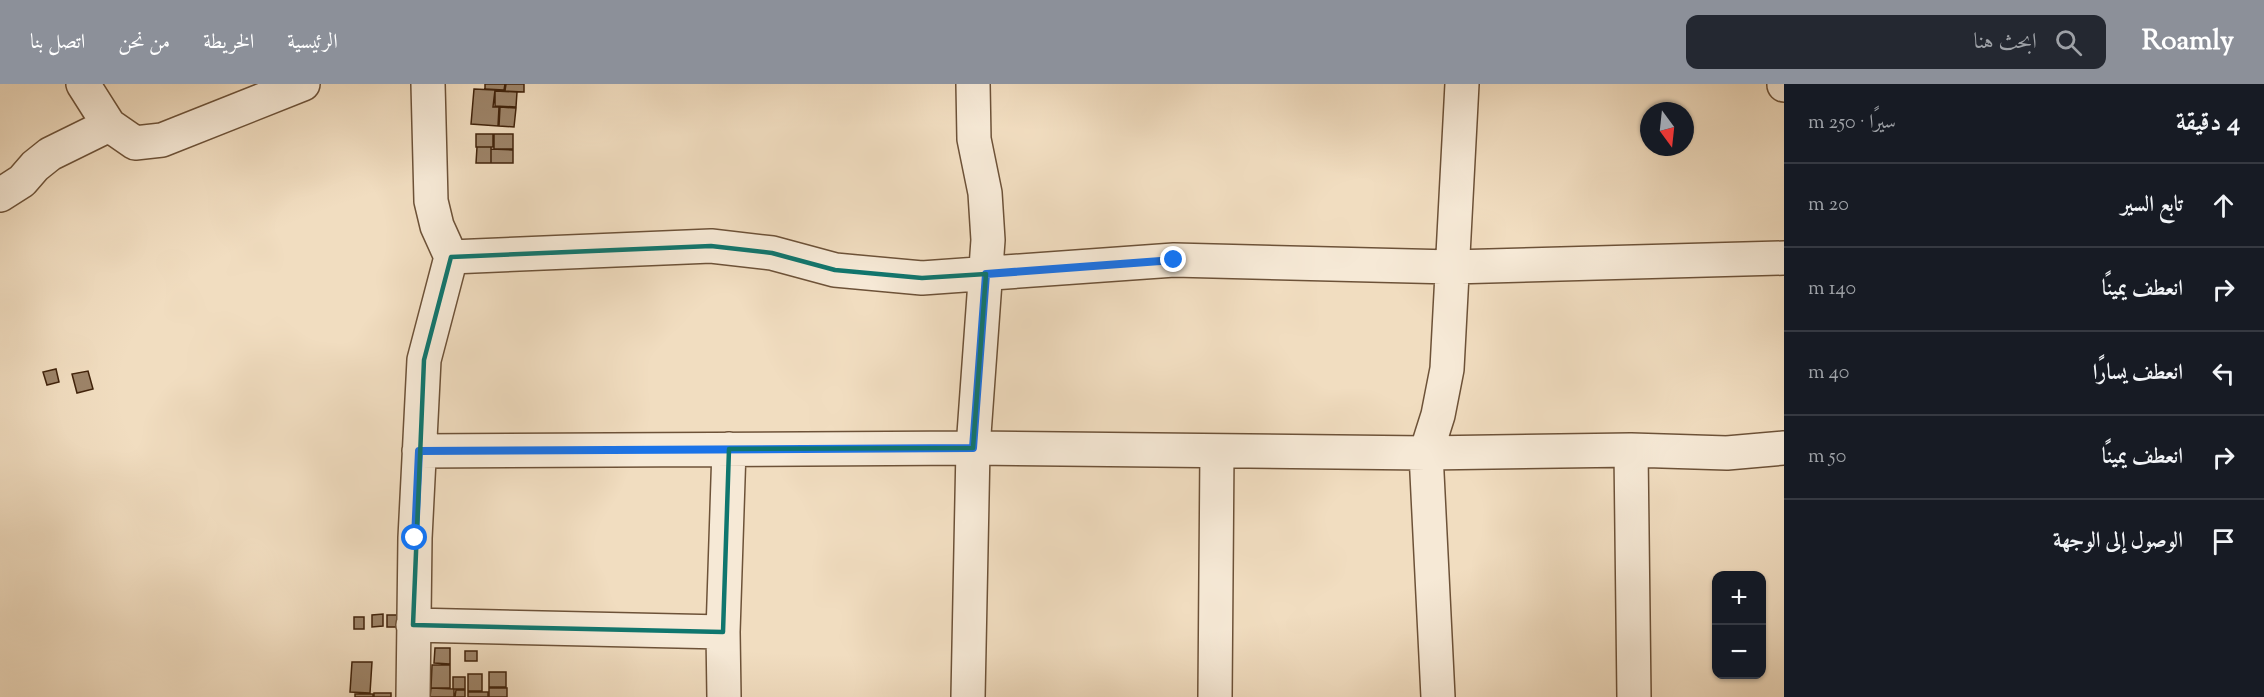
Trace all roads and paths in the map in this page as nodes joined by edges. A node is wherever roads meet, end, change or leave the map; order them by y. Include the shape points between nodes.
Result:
1 (83, 84) edge
2 (303, 84) edge
3 (428, 84) edge
4 (973, 84) edge
5 (1462, 84) edge
6 (109, 125) junction
7 (0, 195) edge
8 (451, 257) junction
9 (1784, 258) edge
10 (1452, 267) junction
11 (986, 274) junction
12 (973, 448) junction
13 (1784, 448) edge
14 (729, 449) junction
15 (1631, 450) junction
16 (419, 451) junction
17 (1217, 451) junction
18 (1426, 453) junction
19 (413, 625) junction
20 (723, 632) junction
21 (413, 697) edge
22 (724, 697) edge
23 (968, 697) edge
24 (1215, 697) edge
25 (1438, 697) edge
26 (1634, 697) edge

1 - 6 street
2 - 6 street via 162,141 135,143
3 - 8 street via 431,201
4 - 11 street via 974,139 985,193
5 - 10 street
6 - 7 street via 50,154 22,181
8 - 11 street via 711,246 772,253 835,270 922,278
8 - 16 street via 424,360
9 - 10 street
10 - 11 street via 1174,260
10 - 18 street via 1447,369
11 - 12 street
12 - 14 street
12 - 17 street
12 - 23 street
13 - 15 street via 1727,453
14 - 16 street
14 - 20 street
15 - 18 street
15 - 26 street
16 - 19 street
17 - 18 street
17 - 24 street
18 - 25 street
19 - 20 street
19 - 21 street
20 - 22 street

